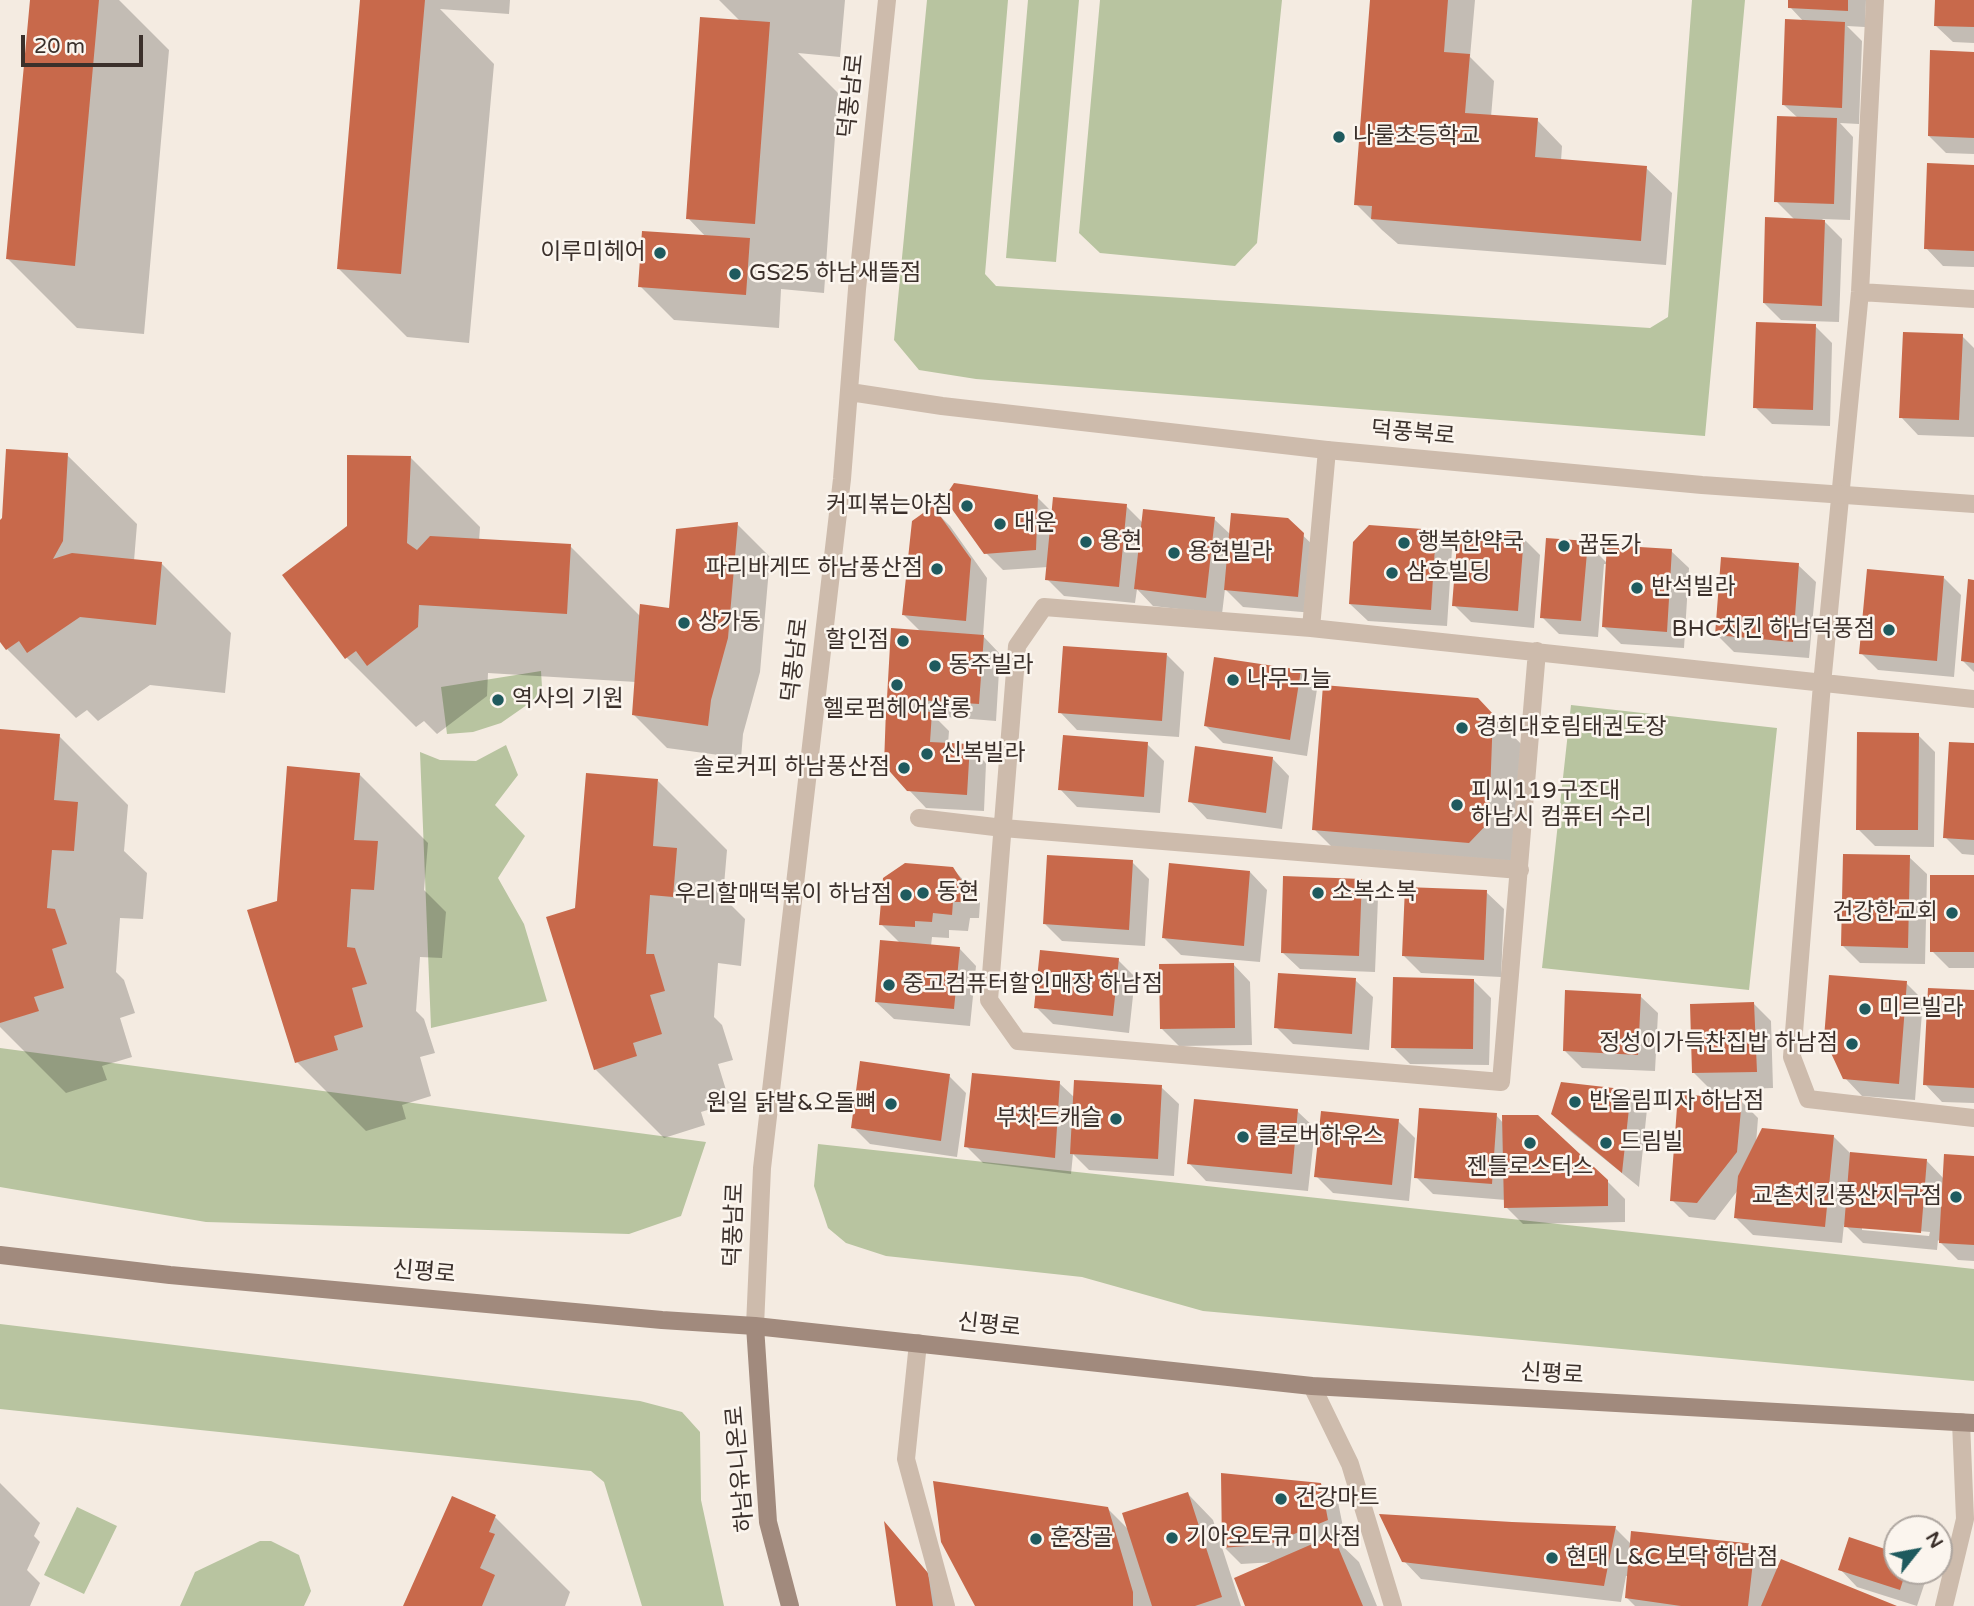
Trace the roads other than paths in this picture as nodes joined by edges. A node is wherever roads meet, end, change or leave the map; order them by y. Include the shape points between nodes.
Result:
1 (887, 0) edge
2 (1875, 0) edge
3 (1860, 292) junction
4 (1974, 299) edge
5 (850, 392) junction
6 (1327, 450) junction
7 (1840, 496) junction
8 (1974, 504) edge
9 (1311, 628) junction
10 (1537, 651) junction
11 (1822, 684) junction
12 (1974, 699) edge
13 (919, 818) dead end
14 (1003, 828) junction
15 (1520, 870) junction
16 (1974, 1118) edge
17 (0, 1255) edge
18 (755, 1326) junction
19 (918, 1343) junction
20 (1312, 1386) junction
21 (1968, 1422) edge
22 (790, 1606) edge
23 (946, 1606) edge
24 (1393, 1606) edge
25 (1944, 1606) edge

1 - 5 street, 덕풍남로
2 - 3 street
3 - 4 street
3 - 7 street
5 - 6 street, 덕풍북로
5 - 18 street, 덕풍남로 via 762,1168
6 - 7 street, 덕풍북로
6 - 9 street
7 - 8 street, 덕풍북로
7 - 11 street
9 - 10 street
9 - 14 street via 1044,607 1017,646
10 - 11 street
10 - 15 street
11 - 12 street
11 - 16 street via 1792,1057 1808,1099
13 - 14 street
14 - 15 street
14 - 15 street via 989,1000 1018,1041 1502,1082
17 - 18 main road, 신평로 via 183,1276
18 - 19 main road, 신평로
18 - 22 main road, 하남유니온로 via 768,1522
19 - 20 main road, 신평로
19 - 23 street via 906,1459
20 - 21 main road, 신평로
20 - 24 street via 1350,1465
21 - 25 street via 1965,1519

